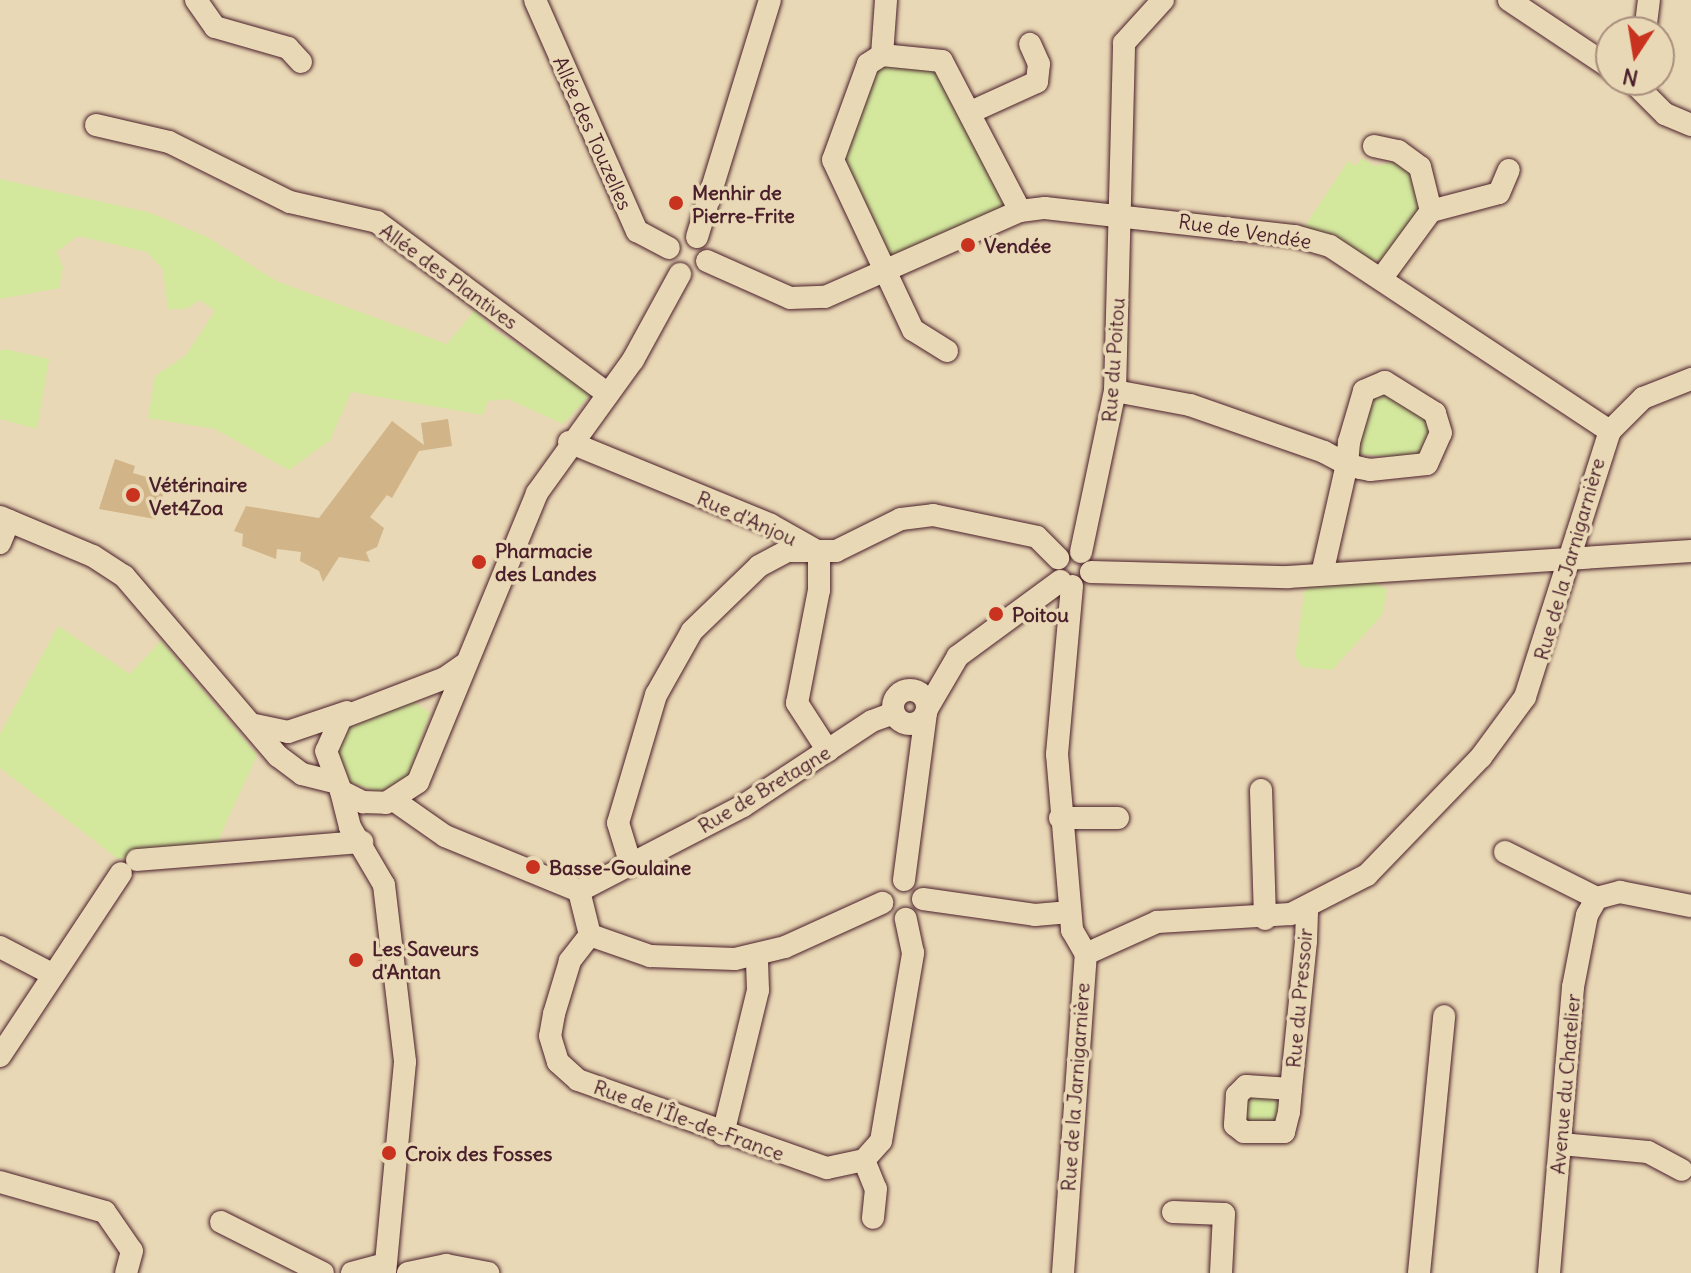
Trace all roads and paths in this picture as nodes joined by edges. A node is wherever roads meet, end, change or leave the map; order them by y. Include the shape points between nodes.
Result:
1 (196, 0) edge
2 (535, 0) edge
3 (770, 0) edge
4 (886, 0) edge
5 (1163, 0) edge
6 (1509, 0) edge
7 (1030, 44) dead end
8 (882, 55) junction
9 (1595, 57) edge
10 (301, 62) dead end
11 (1647, 96) edge
12 (973, 111) junction
13 (96, 125) dead end
14 (1691, 125) edge
15 (1374, 146) dead end
16 (1509, 170) dead end
17 (1020, 211) junction
18 (1431, 211) junction
19 (1121, 213) junction
20 (697, 237) junction
21 (669, 248) junction
22 (707, 261) junction
23 (680, 274) junction
24 (886, 274) junction
25 (1381, 279) junction
26 (947, 351) dead end
27 (1691, 379) edge
28 (1115, 391) junction
29 (608, 394) junction
30 (1610, 431) junction
31 (569, 442) junction
32 (1347, 464) junction
33 (4, 519) edge
34 (0, 543) edge
35 (1691, 551) edge
36 (819, 552) junction
37 (1058, 558) junction
38 (1569, 559) junction
39 (1086, 562) junction
40 (1322, 574) junction
41 (1066, 584) junction
42 (958, 656) junction
43 (465, 664) junction
44 (415, 688) junction
45 (913, 690) junction
46 (446, 711) junction
47 (926, 711) junction
48 (347, 712) junction
49 (899, 718) junction
50 (255, 725) junction
51 (300, 727) junction
52 (920, 747) junction
53 (828, 751) junction
54 (423, 773) junction
55 (302, 774) junction
56 (337, 786) junction
57 (1261, 790) dead end
58 (385, 802) junction
59 (1060, 818) junction
60 (1118, 818) dead end
61 (457, 840) junction
62 (364, 844) junction
63 (1505, 852) dead end
64 (630, 862) junction
65 (904, 880) junction
66 (579, 891) junction
67 (1597, 898) junction
68 (923, 899) junction
69 (882, 903) junction
70 (1691, 906) edge
71 (1307, 908) junction
72 (1070, 912) junction
73 (906, 919) junction
74 (1265, 919) junction
75 (590, 935) junction
76 (0, 947) edge
77 (1086, 954) junction
78 (757, 955) junction
79 (52, 974) junction
80 (1444, 1016) dead end
81 (0, 1056) edge
82 (1291, 1089) dead end
83 (723, 1134) junction
84 (1561, 1144) junction
85 (864, 1160) junction
86 (1682, 1170) dead end
87 (0, 1182) edge
88 (1173, 1212) dead end
89 (873, 1218) dead end
90 (221, 1222) dead end
91 (393, 1266) edge
92 (126, 1273) edge
93 (323, 1273) edge
94 (352, 1273) edge
95 (488, 1273) edge
96 (1063, 1273) edge
97 (1221, 1273) edge
98 (1419, 1273) edge
99 (1549, 1273) edge

1 - 10 street via 215,27 288,48
2 - 21 street, Allée des Touzelles via 637,231
3 - 20 street
4 - 8 street
5 - 19 street, Rue du Poitou via 1124,43
6 - 9 street
7 - 12 street via 1039,64 1037,82
8 - 12 street via 942,61
8 - 24 street via 861,78 833,160
11 - 14 street via 1665,114
12 - 17 street
13 - 29 street, Allée des Plantives via 169,142 290,202 377,222
15 - 18 street via 1398,151 1420,167
16 - 18 street via 1499,193
17 - 19 street, Rue de Vendée
17 - 24 street, Rue de Vendée
18 - 25 street
19 - 25 street, Rue de Vendée via 1295,236 1330,246
19 - 28 street, Rue du Poitou
20 - 21 street via 677,238
20 - 22 street via 708,250
21 - 23 street via 668,260
22 - 23 street via 693,275
22 - 24 street, Rue de Vendée via 790,298 825,297
23 - 29 street
24 - 26 street via 913,330
25 - 30 street, Rue de Vendée
27 - 30 street, Rue de la Jarnigarnière via 1643,398
28 - 32 street via 1190,405
28 - 39 street, Rue du Poitou
29 - 31 street
30 - 38 street, Rue de la Jarnigarnière
31 - 36 street, Rue d'Anjou via 771,525
31 - 43 street via 537,493
32 - 32 street via 1369,385 1393,386 1441,423 1434,456 1416,469
32 - 40 street
33 - 34 street
33 - 50 street via 124,576
35 - 38 street
36 - 37 street via 854,545 901,519 933,515 1037,537
36 - 53 street, Rue d'Anjou via 819,590 797,703
36 - 64 street via 787,551 759,566 710,610 678,653 656,695 618,823
37 - 39 street
37 - 41 street
38 - 40 street
38 - 71 street, Rue de la Jarnigarnière via 1548,638 1513,717 1367,875
39 - 40 street via 1222,579
39 - 41 street
41 - 42 street
41 - 59 street via 1058,704
42 - 45 street via 944,660
42 - 47 street
43 - 44 street
43 - 46 street
44 - 46 street via 440,697
44 - 48 street
45 - 47 street
45 - 49 street via 895,698
46 - 54 street
47 - 49 street, Rue de Bretagne via 915,724
47 - 52 street
48 - 51 street
48 - 56 street via 326,751
49 - 52 street
49 - 53 street, Rue de Bretagne
50 - 51 street via 279,733
50 - 55 street via 278,756
51 - 55 street via 294,752
52 - 65 street
53 - 64 street, Rue de Bretagne via 743,806
54 - 58 street
54 - 61 street via 433,814
55 - 56 street
56 - 58 street
56 - 62 street via 350,827
57 - 74 street
58 - 61 street
58 - 62 street
59 - 60 street
59 - 72 street
61 - 66 street
62 - 79 street via 129,866
62 - 91 street via 382,876 405,1062 391,1222
63 - 67 street
64 - 66 street, Rue de Bretagne
65 - 68 street via 919,888
65 - 69 street via 888,886
66 - 75 street
67 - 70 street via 1620,892
67 - 84 street, Avenue du Chatelier via 1587,915 1573,987
68 - 72 street via 1035,915
68 - 73 street via 920,910
69 - 73 street via 894,918
69 - 78 street
71 - 74 street, Rue de la Jarnigarnière
71 - 82 street, Rue du Pressoir
72 - 77 street via 1072,930
73 - 85 street via 913,953 881,1141
74 - 77 street, Rue de la Jarnigarnière via 1157,922
75 - 78 street via 682,960
75 - 83 street, Rue de l'Île-de-France via 570,961 554,1014 550,1036 558,1062 578,1080
76 - 79 street
77 - 96 street, Rue de la Jarnigarnière
78 - 83 street via 758,990
79 - 81 street
80 - 98 street
83 - 85 street, Rue de l'Île-de-France via 827,1168
84 - 86 street via 1648,1152
84 - 99 street, Avenue du Chatelier
85 - 89 street via 876,1189
87 - 92 street via 105,1212 130,1246
88 - 97 street via 1224,1214
90 - 93 street
91 - 94 street
91 - 95 street

